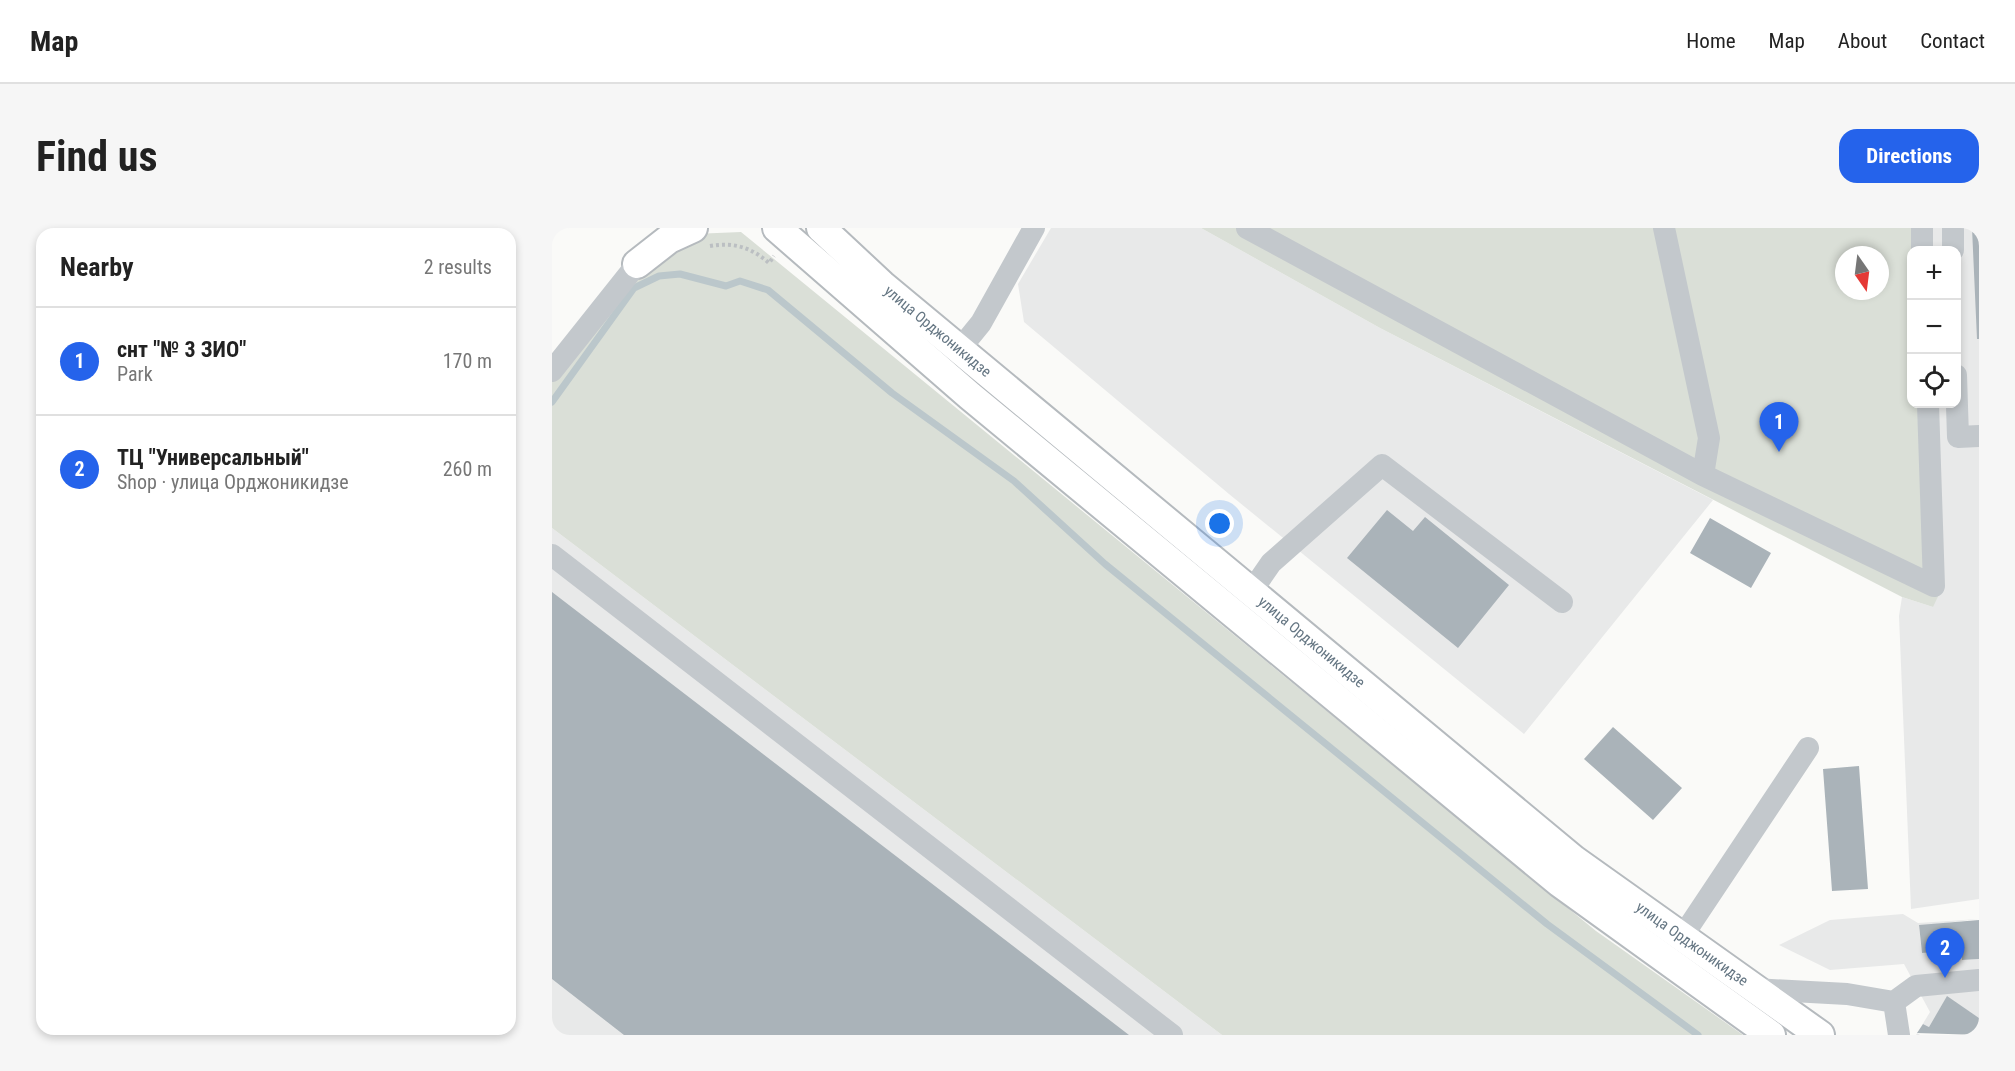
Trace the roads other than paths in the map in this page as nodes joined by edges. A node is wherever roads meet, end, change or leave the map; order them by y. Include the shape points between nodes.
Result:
1 (655, 228) edge
2 (759, 228) edge
3 (777, 228) edge
4 (821, 228) edge
5 (1034, 228) edge
6 (1247, 228) edge
7 (1664, 228) edge
8 (1922, 228) edge
9 (1953, 228) edge
10 (698, 238) edge
11 (1922, 246) edge
12 (1953, 246) edge
13 (805, 253) junction
14 (637, 264) junction
15 (959, 350) junction
16 (552, 371) edge
17 (1928, 408) edge
18 (1957, 408) edge
19 (1979, 436) edge
20 (1703, 475) junction
21 (552, 555) edge
22 (1251, 592) junction
23 (1562, 602) dead end
24 (1808, 748) dead end
25 (1682, 937) junction
26 (1979, 980) edge
27 (1754, 989) junction
28 (1894, 1002) junction
29 (1172, 1035) edge
30 (1771, 1035) edge
31 (1820, 1035) edge
32 (1899, 1035) edge

1 - 14 main road
2 - 13 main road
3 - 13 main road, улица Орджоникидзе
4 - 15 main road, улица Орджоникидзе
5 - 15 lane via 981,323
6 - 20 lane
7 - 20 lane via 1709,438
8 - 11 lane
9 - 12 lane
10 - 14 main road via 669,239
13 - 30 main road, улица Орджоникидзе via 970,396 1560,883
14 - 16 lane
15 - 22 main road, улица Орджоникидзе
17 - 20 lane via 1934,586
18 - 19 lane via 1958,436
21 - 29 lane
22 - 23 lane via 1271,563 1382,465
22 - 25 main road, улица Орджоникидзе via 1574,860
24 - 25 lane
25 - 27 main road, улица Орджоникидзе
26 - 28 lane via 1916,986
27 - 28 lane via 1847,994
27 - 31 main road, улица Орджоникидзе
28 - 32 lane

